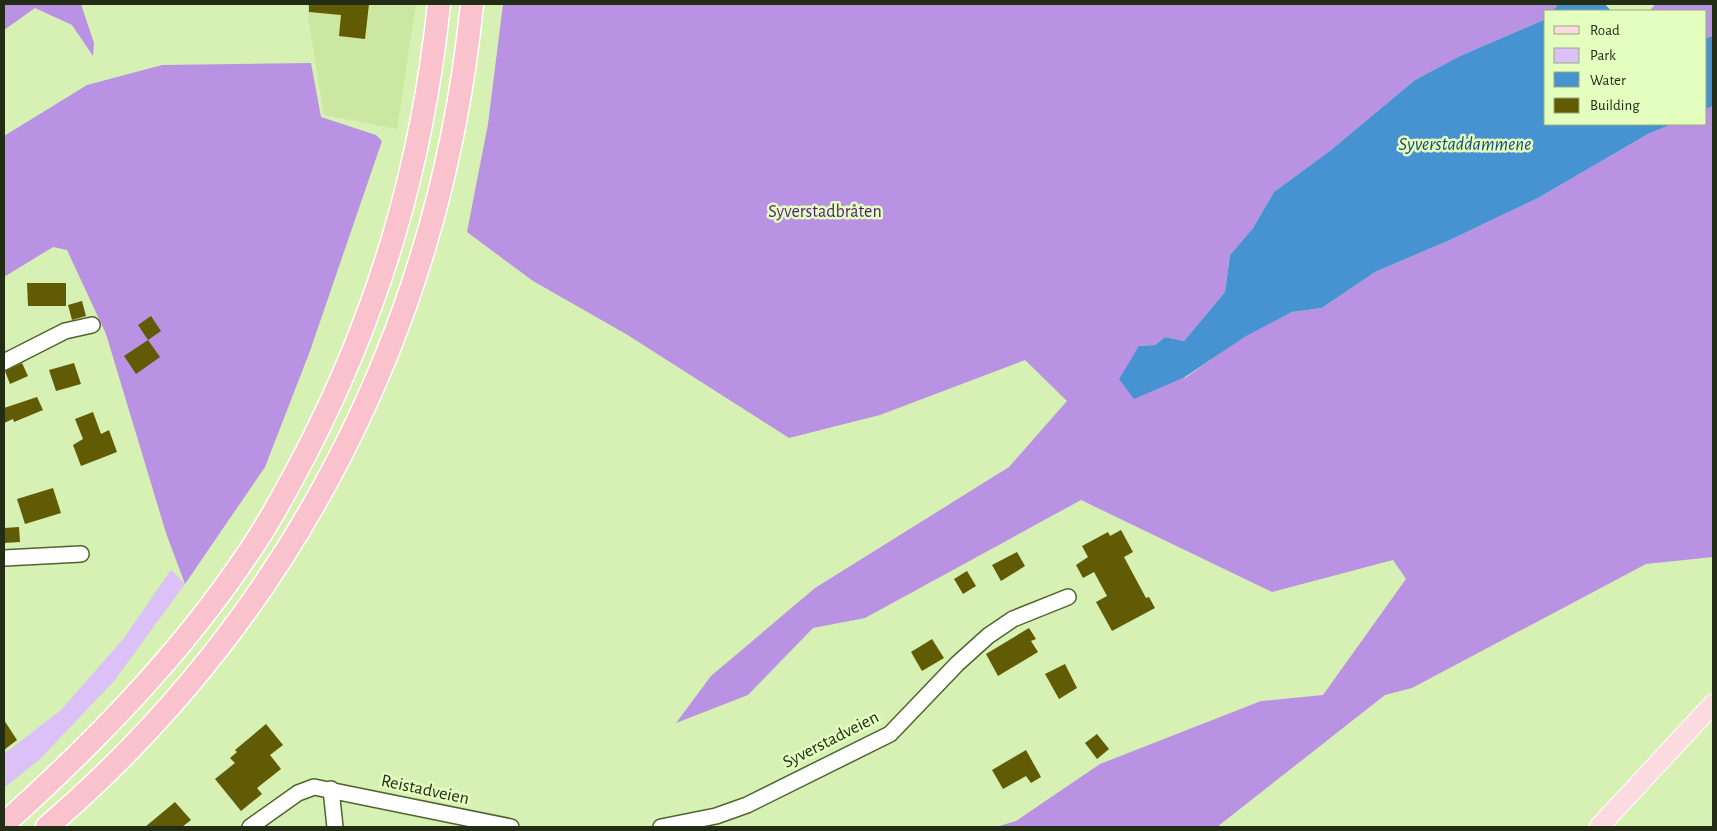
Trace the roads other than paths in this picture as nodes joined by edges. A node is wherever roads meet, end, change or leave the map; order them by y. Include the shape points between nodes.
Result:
1 (439, 4) edge
2 (472, 4) edge
3 (92, 325) dead end
4 (4, 362) edge
5 (81, 554) dead end
6 (4, 558) edge
7 (1068, 597) dead end
8 (1713, 704) edge
9 (331, 789) junction
10 (4, 824) edge
11 (47, 827) edge
12 (250, 827) edge
13 (335, 827) edge
14 (511, 827) edge
15 (661, 827) edge
16 (1599, 827) edge

1 - 10 highway via 425,108 393,245 328,410 286,490 248,554 154,675 54,779
2 - 11 highway via 457,113 442,185 394,339 358,421 285,554 227,638 138,740
3 - 4 street via 65,331
5 - 6 street
7 - 15 street, Syverstadveien via 1013,619 988,636 890,734 747,805 716,816
8 - 16 main road
9 - 12 street, Reistadveien via 314,787 298,793
9 - 13 street
9 - 14 street, Reistadveien

